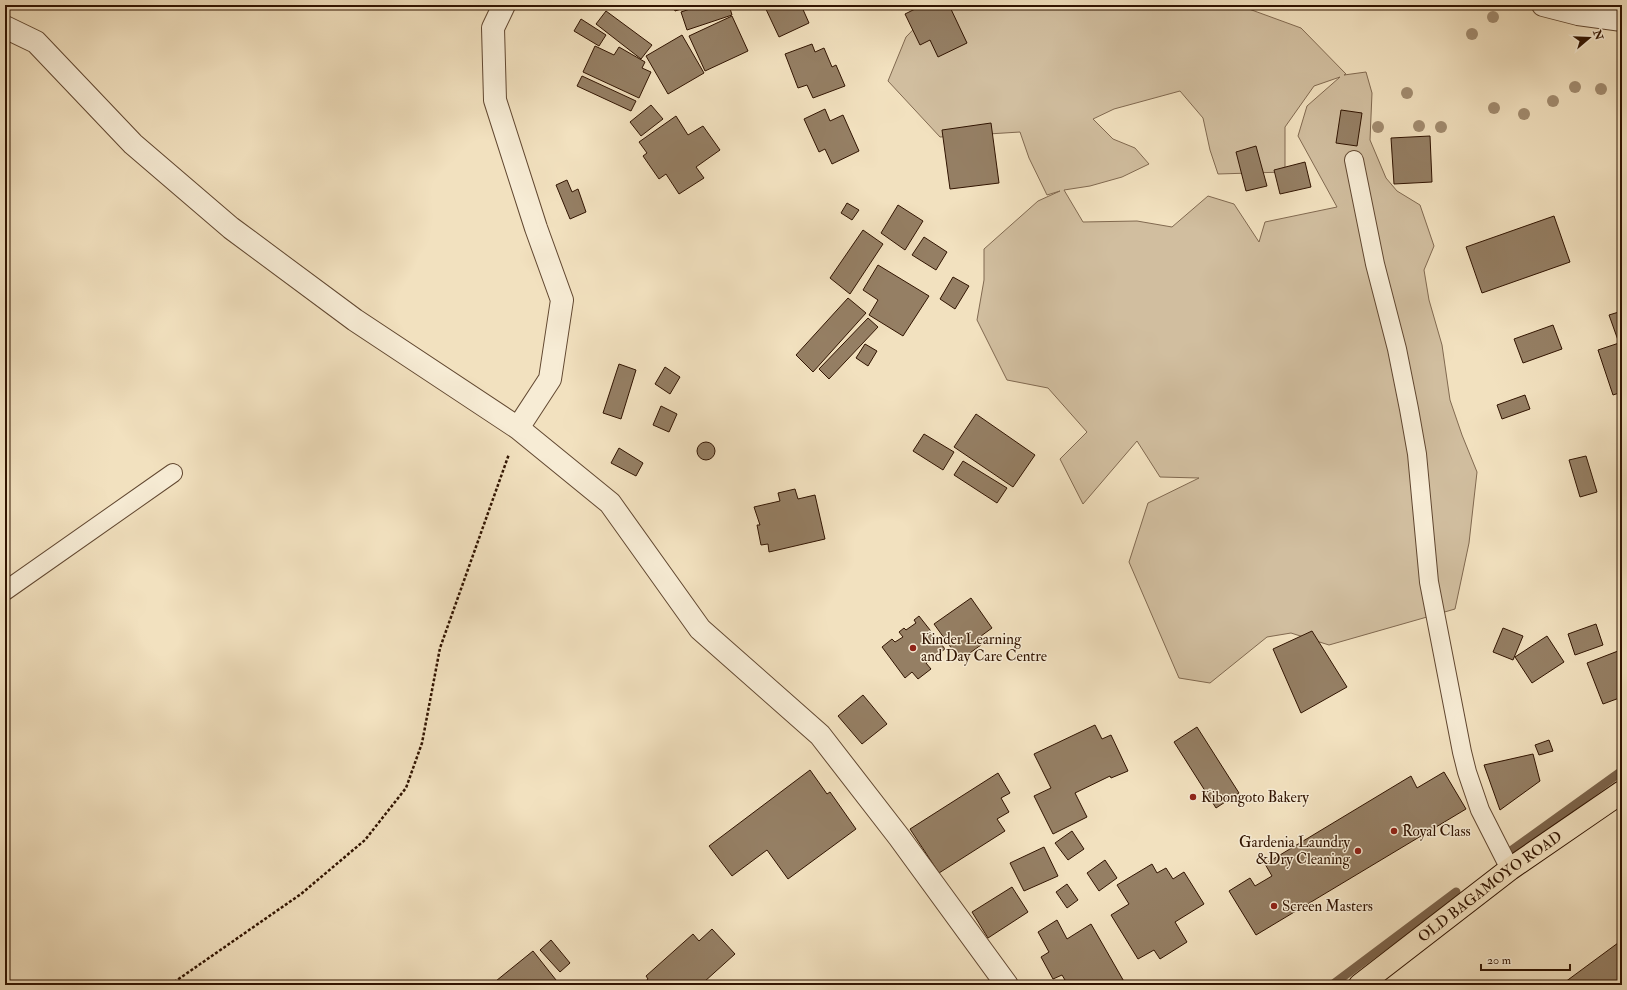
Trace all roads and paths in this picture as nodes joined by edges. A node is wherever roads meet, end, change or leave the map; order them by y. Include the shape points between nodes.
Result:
1 (504, 5) edge
2 (1543, 5) edge
3 (1622, 20) edge
4 (5, 26) edge
5 (1354, 160) dead end
6 (518, 428) junction
7 (173, 474) dead end
8 (5, 592) edge
9 (1622, 792) edge
10 (1510, 869) junction
11 (170, 985) edge
12 (1007, 985) edge
13 (1360, 985) edge

1 - 6 street via 493,28 495,100 562,300 550,379
2 - 3 street via 1578,14
4 - 6 street via 36,42 133,144 231,228 355,320
5 - 10 lane via 1409,409 1417,454 1429,582 1462,752 1480,810
6 - 11 path via 440,648 422,743 406,788 365,840 301,894
6 - 12 street via 610,503 700,629 820,735 899,837
7 - 8 lane
9 - 10 main road, OLD BAGAMOYO ROAD
10 - 13 main road, OLD BAGAMOYO ROAD

